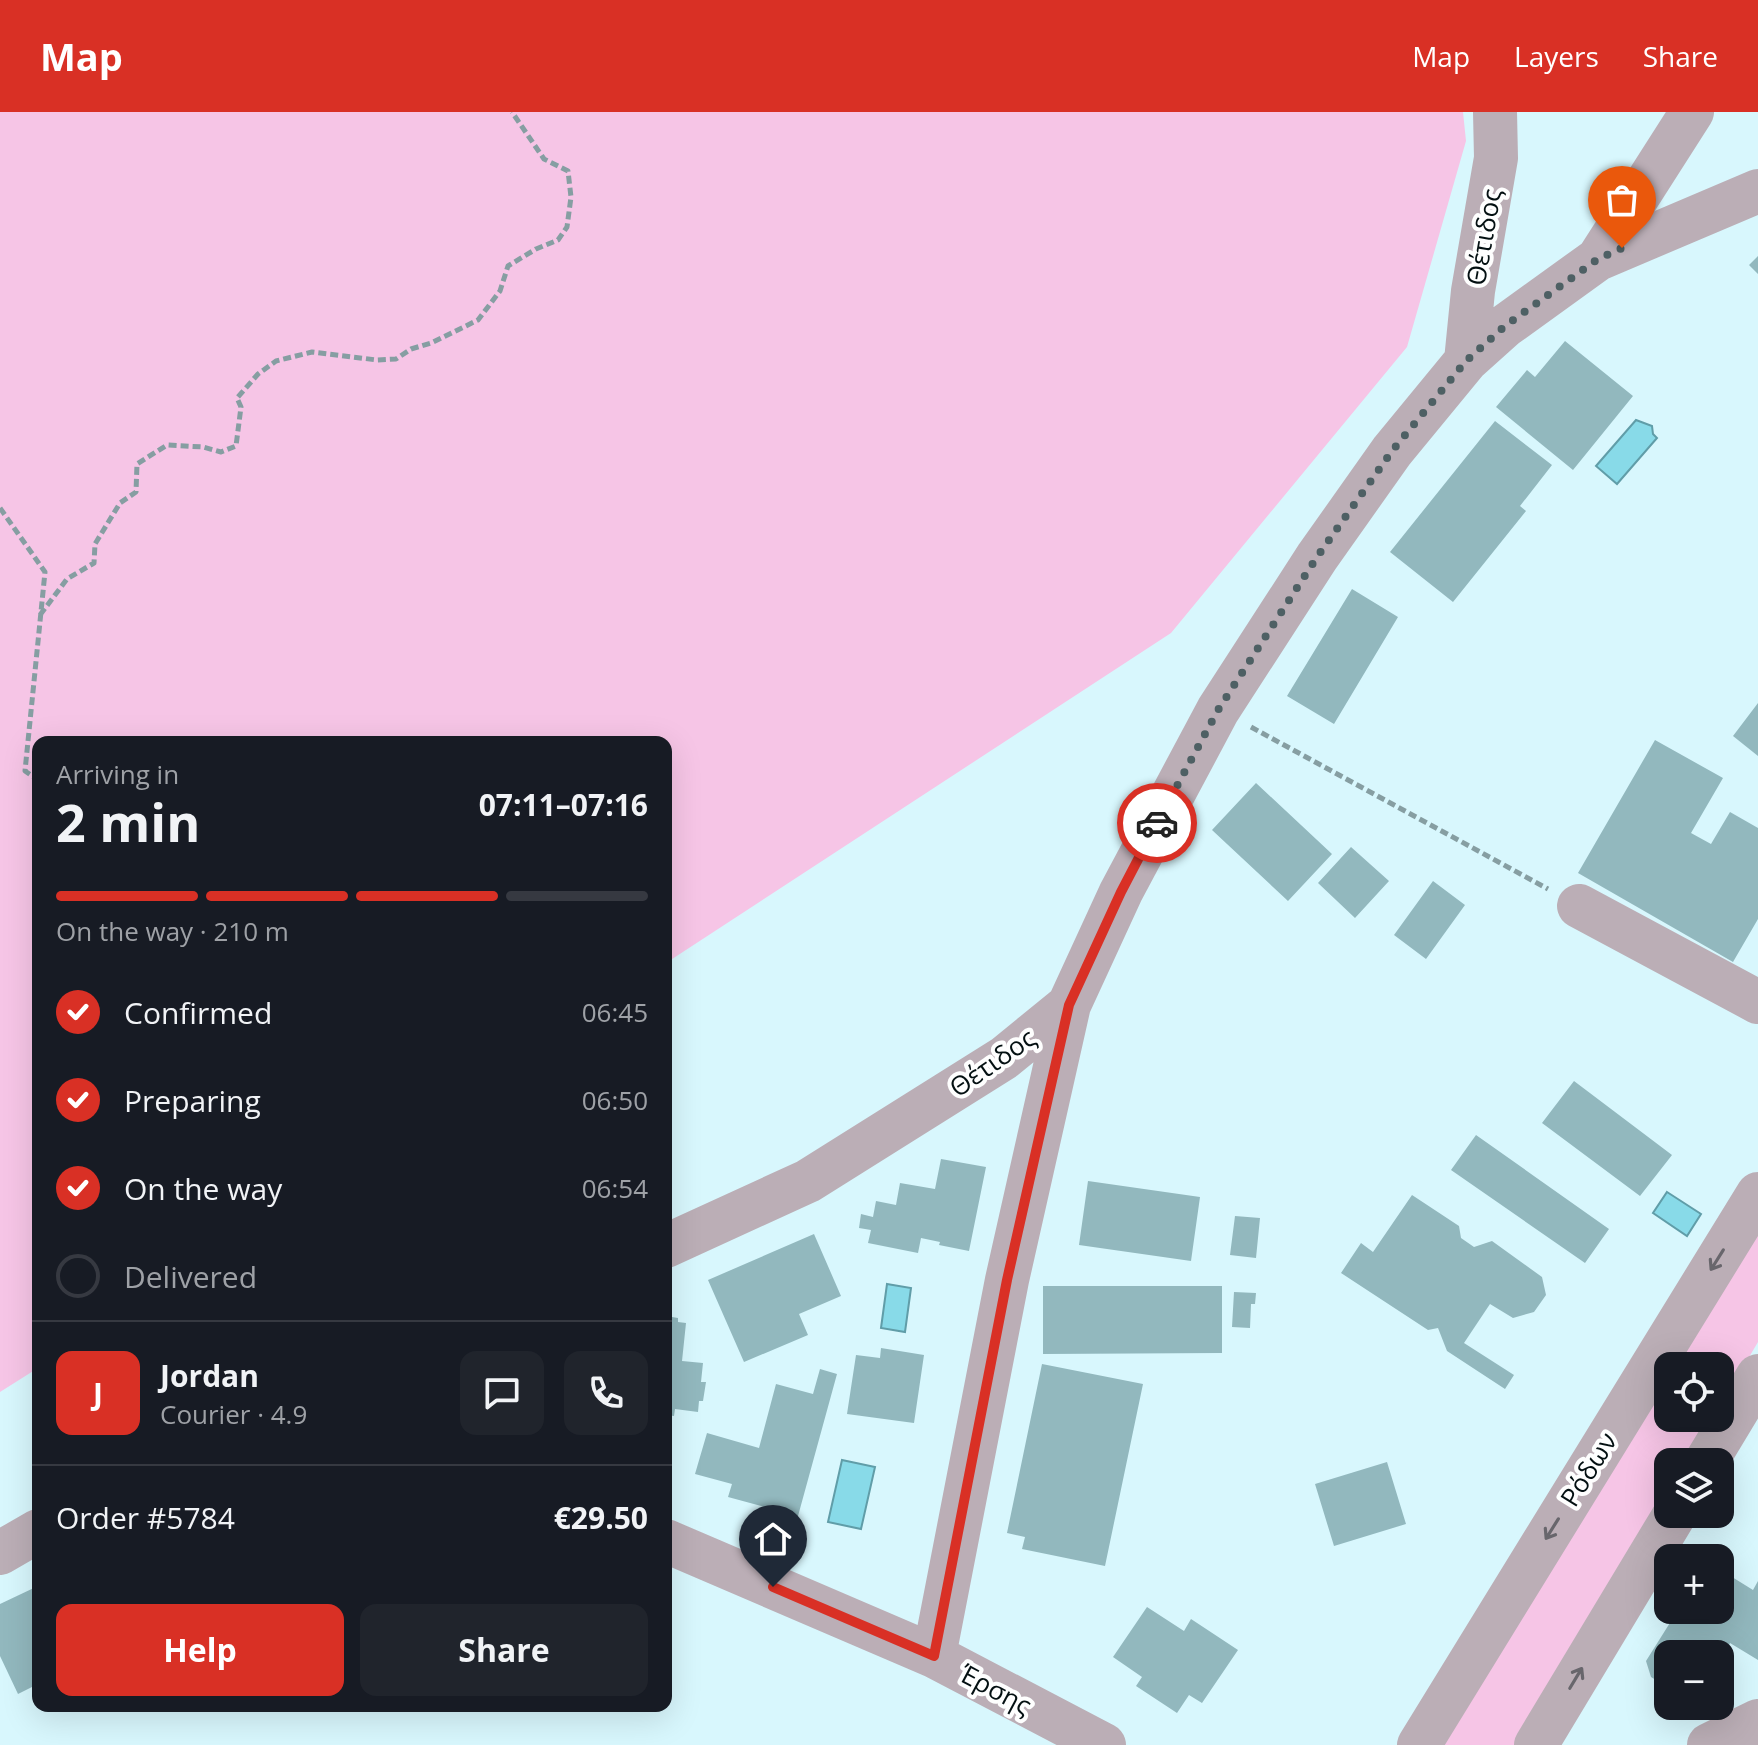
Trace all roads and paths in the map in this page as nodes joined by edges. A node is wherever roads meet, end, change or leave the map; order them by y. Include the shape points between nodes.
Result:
1 (512, 112) edge
2 (1495, 112) edge
3 (1692, 112) edge
4 (1758, 191) edge
5 (1598, 259) junction
6 (1466, 361) junction
7 (0, 508) edge
8 (40, 615) junction
9 (1218, 710) junction
10 (32, 776) edge
11 (1579, 906) joint
12 (1758, 1002) edge
13 (1069, 1005) junction
14 (1758, 1194) edge
15 (672, 1243) edge
16 (1758, 1376) edge
17 (1714, 1448) edge
18 (1667, 1528) edge
19 (32, 1534) edge
20 (672, 1544) edge
21 (0, 1553) edge
22 (934, 1656) junction
23 (1758, 1721) edge
24 (1104, 1745) edge
25 (1419, 1745) edge
26 (1536, 1745) edge
27 (1709, 1745) edge

1 - 8 path via 544,159 568,171 567,227 558,240 508,266 500,291 478,320 396,359 312,352 276,361 258,374 237,398 241,407 236,446 221,452 167,445 137,464 136,492 120,503 95,544 94,563 67,579
2 - 6 street, Θέτιδος via 1496,158
3 - 5 street
4 - 5 street, Θέτιδος
5 - 6 street, Θέτιδος
6 - 9 street, Θέτιδος via 1392,451
7 - 8 path via 45,572
8 - 10 path via 25,771
9 - 11 path
9 - 13 street, Θέτιδος via 1121,892
11 - 12 street
13 - 15 street, Θέτιδος via 1004,1058 808,1181
13 - 22 street via 1007,1280
14 -> 25 street, Ρόδων
16 - 17 street
26 -> 18 street
19 - 21 street
20 - 22 street, Έρσης
22 - 24 street, Έρσης
23 - 27 street

